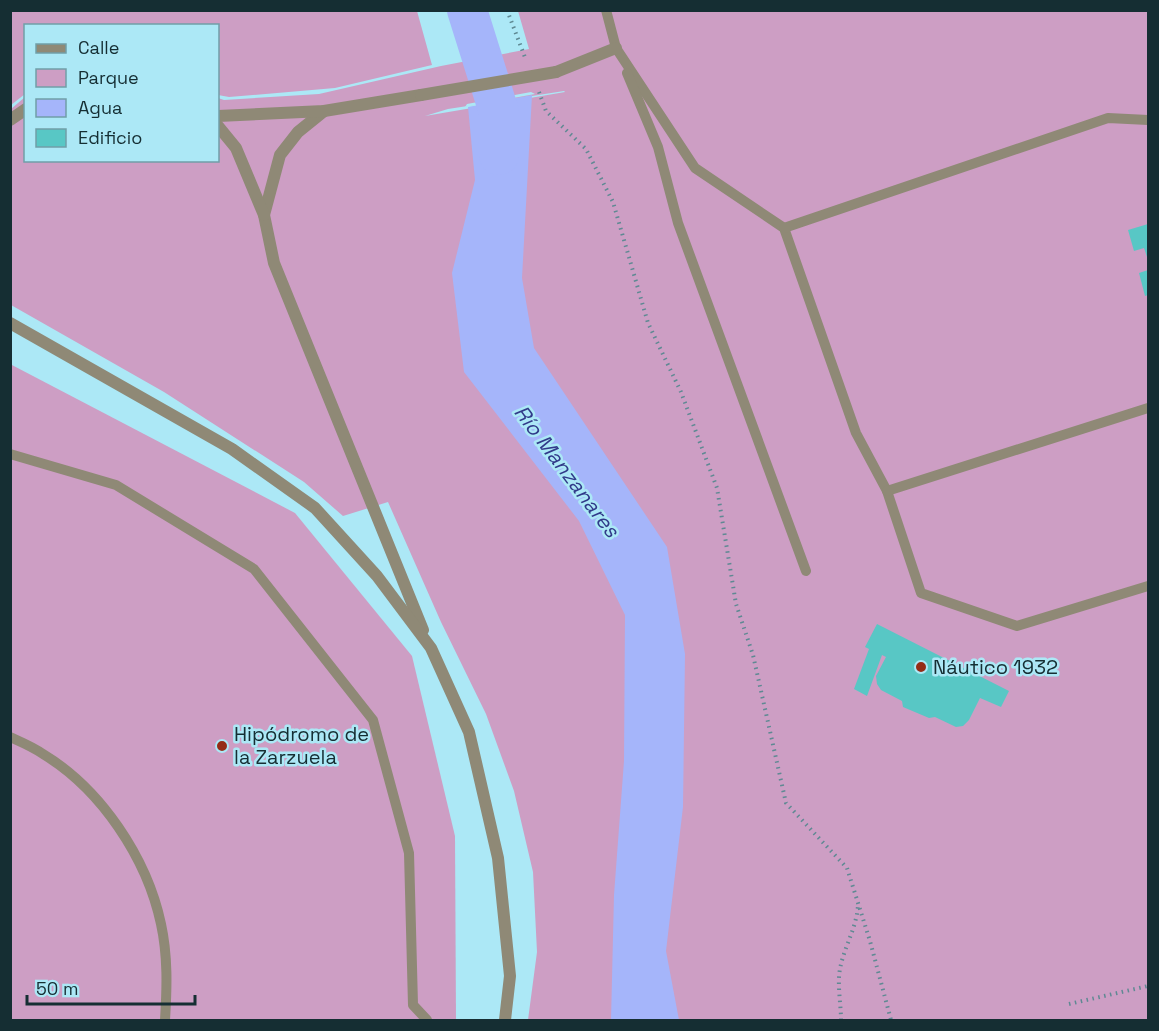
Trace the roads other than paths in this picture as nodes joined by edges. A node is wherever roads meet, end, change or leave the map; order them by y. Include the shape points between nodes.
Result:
1 (606, 10) edge
2 (616, 48) junction
3 (24, 110) edge
4 (324, 111) junction
5 (219, 116) edge
6 (10, 120) edge
7 (1149, 120) edge
8 (219, 127) edge
9 (264, 214) junction
10 (784, 228) junction
11 (10, 323) edge
12 (1149, 408) edge
13 (10, 454) edge
14 (887, 491) junction
15 (806, 571) dead end
16 (1149, 586) edge
17 (431, 648) junction
18 (10, 736) edge
19 (165, 1020) edge
20 (427, 1020) edge
21 (505, 1020) edge

1 - 2 lane
2 - 4 street, bridge via 556,72
2 - 10 lane via 695,168
2 - 15 lane via 658,147 678,223
3 - 6 street
4 - 5 street
4 - 9 street via 298,132 280,155
7 - 10 lane via 1108,118
8 - 9 street via 236,148
9 - 17 street via 274,263
10 - 14 lane via 856,434
11 - 17 street via 232,448 315,508 377,576
12 - 14 lane
13 - 20 lane via 116,485 254,569 373,720 409,853 413,1005
14 - 16 lane via 921,593 1017,626
17 - 21 street via 468,732 498,858 510,976
18 - 19 lane via 44,754 85,787 120,827 145,873 161,924 167,976

